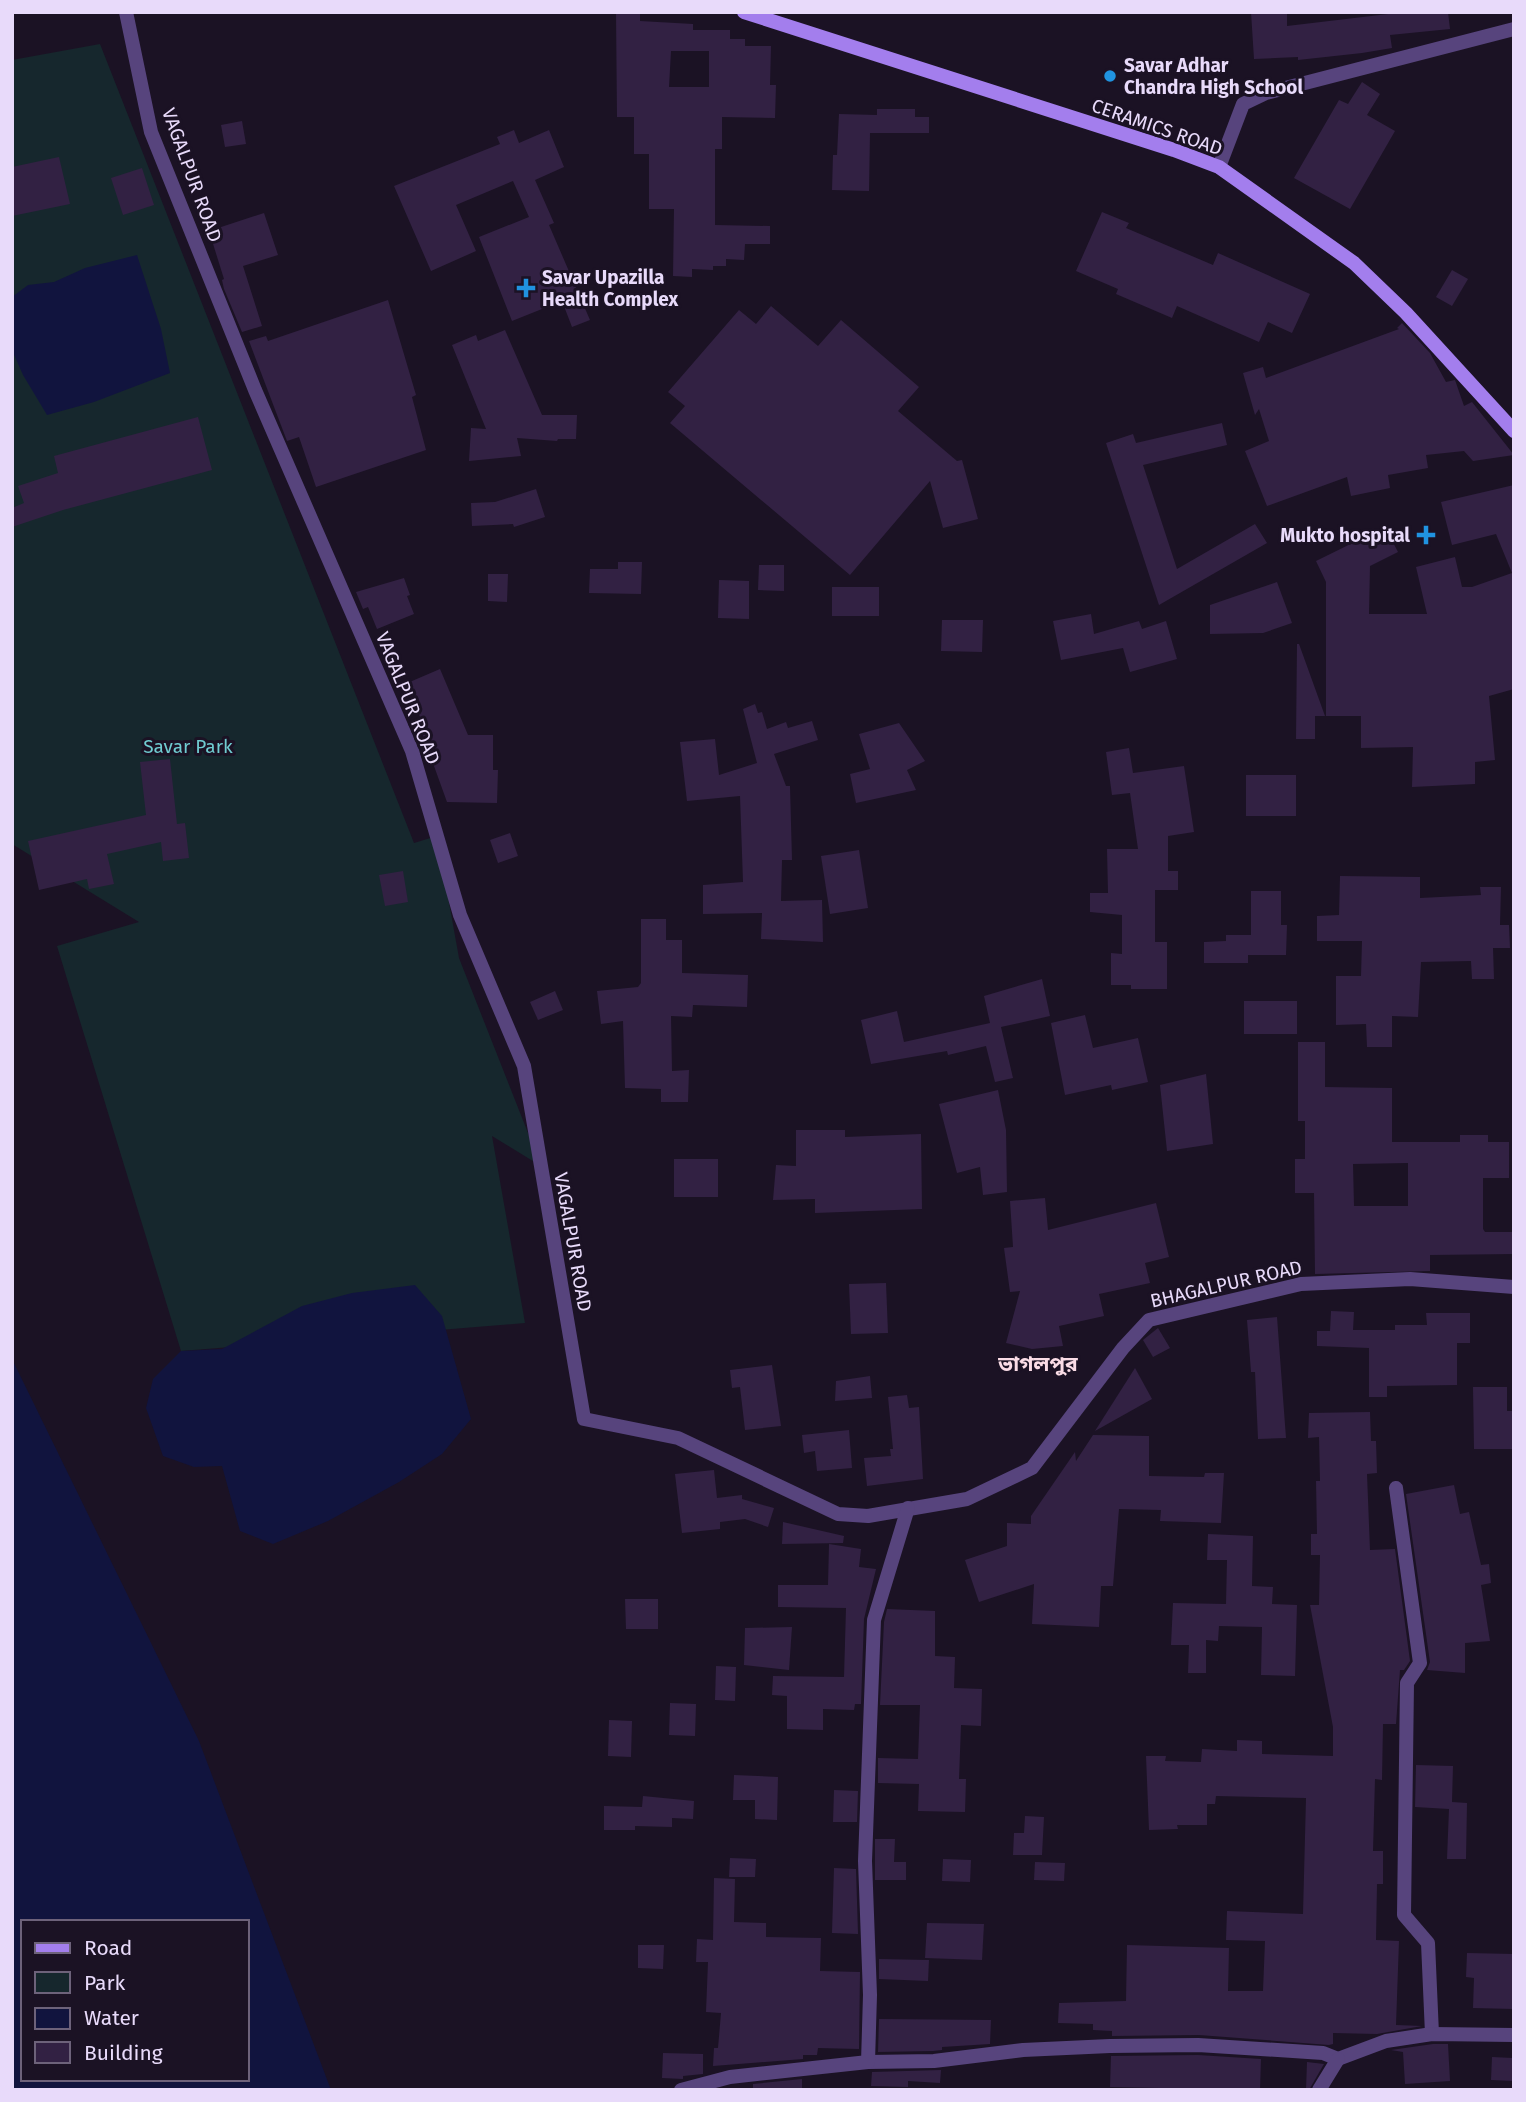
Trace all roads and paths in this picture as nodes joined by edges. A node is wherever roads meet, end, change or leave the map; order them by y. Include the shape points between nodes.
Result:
1 (126, 12) edge
2 (744, 12) edge
3 (1514, 29) edge
4 (1219, 167) junction
5 (1514, 431) edge
6 (1514, 1287) edge
7 (583, 1419) joint
8 (1396, 1488) dead end
9 (908, 1508) junction
10 (1432, 2034) junction
11 (1514, 2035) edge
12 (1338, 2059) junction
13 (868, 2062) junction
14 (681, 2090) edge
15 (1319, 2090) edge

1 - 7 street, VAGALPUR ROAD via 151,132 255,390 412,751 460,915 524,1066
2 - 4 street, CERAMICS ROAD
3 - 4 street via 1265,93 1243,104
4 - 5 street, CERAMICS ROAD via 1354,263
6 - 9 street, BHAGALPUR ROAD via 1410,1279 1301,1284 1149,1320 1032,1468 967,1499
7 - 9 street, BHAGALPUR ROAD via 678,1438 838,1514 868,1516
8 - 10 street via 1420,1662 1406,1684 1404,1915 1428,1943
9 - 13 street via 874,1620 865,1861
10 - 11 street
10 - 12 street via 1386,2041
12 - 13 street via 1323,2053 1198,2045 1023,2050 934,2061
12 - 15 street
13 - 14 street via 730,2077

